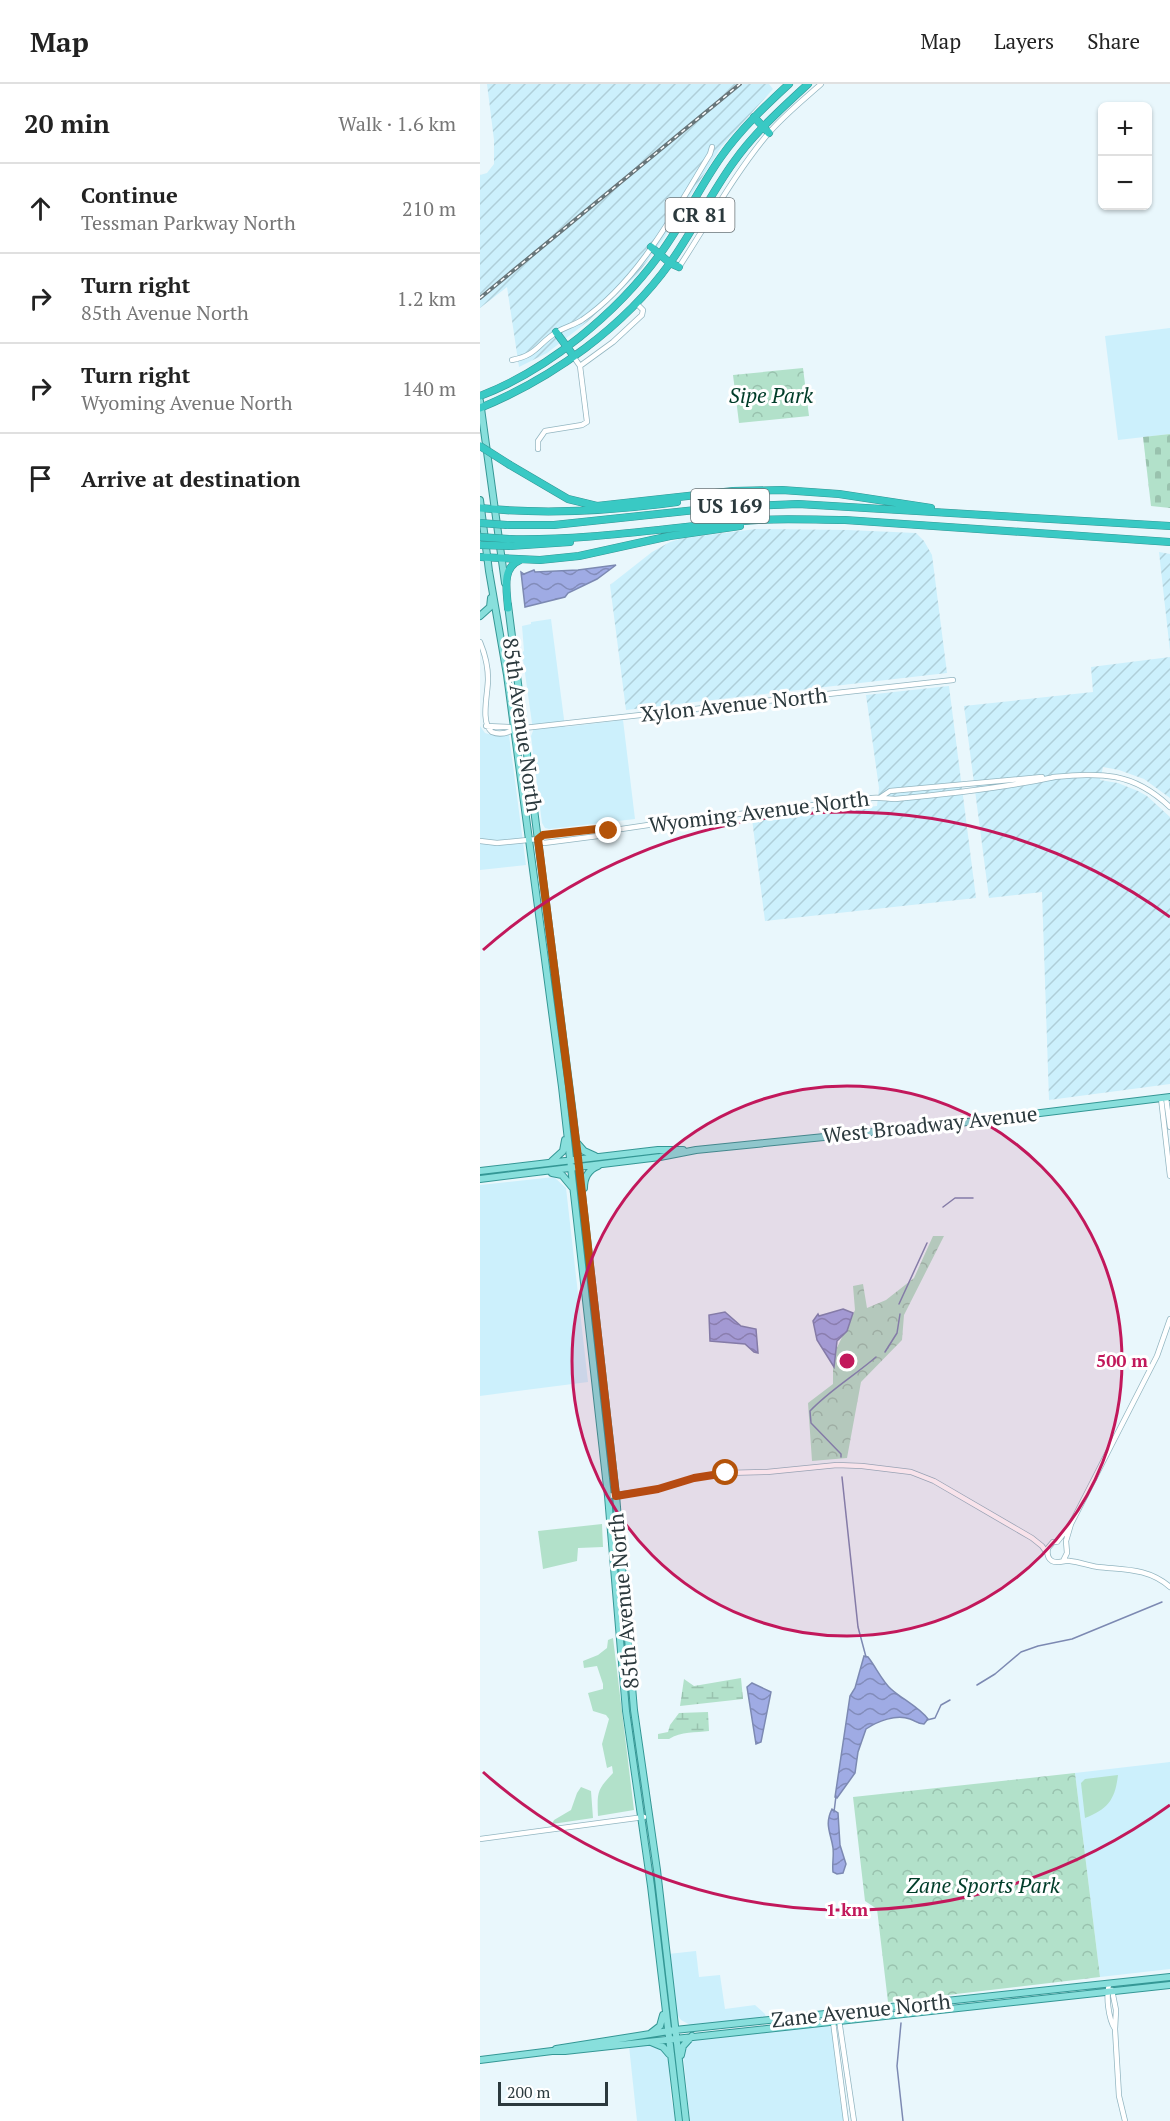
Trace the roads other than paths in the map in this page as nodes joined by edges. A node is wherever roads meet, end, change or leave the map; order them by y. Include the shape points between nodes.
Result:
1 (789, 84) edge
2 (808, 84) edge
3 (821, 84) edge
4 (754, 117) junction
5 (763, 127) junction
6 (769, 133) junction
7 (712, 147) dead end
8 (651, 247) junction
9 (660, 254) junction
10 (670, 263) junction
11 (679, 267) joint
12 (626, 294) junction
13 (636, 303) junction
14 (556, 332) junction
15 (566, 347) junction
16 (573, 356) junction
17 (512, 360) dead end
18 (580, 366) junction
19 (480, 396) edge
20 (480, 405) edge
21 (480, 446) edge
22 (538, 449) dead end
23 (733, 491) junction
24 (480, 506) edge
25 (495, 509) junction
26 (954, 513) junction
27 (981, 515) junction
28 (796, 519) junction
29 (480, 523) edge
30 (1170, 526) edge
31 (954, 527) junction
32 (480, 537) edge
33 (1170, 542) edge
34 (510, 543) junction
35 (480, 545) edge
36 (484, 557) edge
37 (501, 558) junction
38 (523, 559) junction
39 (490, 577) junction
40 (508, 608) junction
41 (480, 616) edge
42 (499, 624) junction
43 (480, 642) edge
44 (954, 680) dead end
45 (486, 726) junction
46 (523, 728) junction
47 (515, 729) junction
48 (480, 731) edge
49 (1170, 807) edge
50 (530, 839) junction
51 (538, 839) junction
52 (480, 841) edge
53 (562, 1087) junction
54 (1166, 1098) edge
55 (1170, 1127) edge
56 (576, 1140) junction
57 (604, 1160) junction
58 (549, 1163) junction
59 (578, 1163) junction
60 (570, 1164) junction
61 (480, 1171) edge
62 (524, 1173) junction
63 (1170, 1176) edge
64 (480, 1179) edge
65 (573, 1190) junction
66 (591, 1281) junction
67 (1170, 1319) edge
68 (608, 1496) junction
69 (616, 1496) junction
70 (1071, 1524) junction
71 (1032, 1538) junction
72 (1055, 1542) junction
73 (1066, 1546) junction
74 (1047, 1553) junction
75 (1067, 1553) junction
76 (1063, 1561) junction
77 (1083, 1564) junction
78 (1170, 1587) edge
79 (630, 1711) junction
80 (649, 1817) junction
81 (641, 1818) junction
82 (480, 1839) edge
83 (661, 1973) junction
84 (1170, 1977) edge
85 (1109, 1984) junction
86 (1170, 1985) edge
87 (1110, 1992) junction
88 (673, 2009) junction
89 (835, 2013) junction
90 (836, 2021) junction
91 (703, 2027) junction
92 (676, 2034) junction
93 (668, 2035) junction
94 (693, 2036) junction
95 (647, 2038) junction
96 (671, 2058) junction
97 (480, 2060) edge
98 (680, 2068) junction
99 (679, 2121) edge
100 (686, 2121) edge
101 (846, 2121) edge
102 (854, 2121) edge
103 (1125, 2121) edge

1 - 4 highway, CR 81
2 - 5 highway, CR 81
3 - 6 street
4 - 5 highway
4 - 9 highway, CR 81 via 720,158
5 - 6 highway
5 - 10 highway, CR 81 via 732,163
6 - 11 street via 740,169
7 - 8 street
8 - 9 highway
8 - 14 street via 600,305
9 - 10 highway
9 - 12 highway, CR 81
10 - 11 highway
10 - 13 highway, CR 81
12 - 13 highway
12 - 15 highway, CR 81
13 - 16 highway, CR 81
13 - 18 street via 643,310 642,315
14 - 15 highway
14 - 17 street via 530,355
15 - 16 highway
15 - 19 highway, CR 81 via 530,373
16 - 18 street
16 - 20 highway, CR 81 via 528,385
18 - 22 street via 587,422 545,431
20 - 25 main road, 85th Avenue North
21 - 23 highway, bridge via 568,499 597,506
23 - 25 highway via 584,512
23 - 27 highway via 839,494
24 - 25 highway
24 - 36 main road, 85th Avenue North
25 - 37 main road, 85th Avenue North
26 - 27 highway, US 169
26 - 29 highway, US 169, bridge via 798,504 724,507 554,525
26 - 31 highway
27 - 30 highway, US 169
28 - 31 highway, US 169
28 - 34 highway, US 169
28 - 38 highway via 681,534 579,556
31 - 33 highway, US 169
32 - 34 highway, US 169, bridge
34 - 35 highway, bridge
36 - 37 highway
36 - 39 main road, 85th Avenue North
37 - 38 highway
37 - 40 main road, 85th Avenue North
38 - 40 highway via 507,571
39 - 41 main road via 491,604
39 - 42 main road, 85th Avenue North
40 - 46 main road, 85th Avenue North
41 - 42 main road via 492,616
42 - 47 main road, 85th Avenue North
43 - 45 street via 488,669 482,716
44 - 46 street, Xylon Avenue North
45 - 47 street, Xylon Avenue North
45 - 48 street
46 - 47 street, Xylon Avenue North
46 - 51 main road, 85th Avenue North
47 - 50 main road, 85th Avenue North
49 - 51 street, Wyoming Avenue North via 1147,789 1114,776 1087,774 890,791 881,797 601,832 597,829 543,835
50 - 51 street, Wyoming Avenue North
50 - 52 street, Wyoming Avenue North
50 - 53 main road, 85th Avenue North
51 - 56 main road, 85th Avenue North
53 - 58 main road via 559,1095 565,1145
53 - 60 main road, 85th Avenue North
54 - 55 street
54 - 57 main road, West Broadway Avenue via 690,1151 660,1158
54 - 63 street
56 - 57 main road via 586,1153
56 - 59 main road, 85th Avenue North
57 - 59 main road, West Broadway Avenue
57 - 66 main road via 584,1180
58 - 60 main road, West Broadway Avenue
58 - 61 main road, West Broadway Avenue
59 - 60 main road, West Broadway Avenue
59 - 66 main road, 85th Avenue North
60 - 62 main road, West Broadway Avenue
60 - 65 main road, 85th Avenue North
62 - 64 main road, West Broadway Avenue
62 - 65 main road via 559,1174
65 - 68 main road, 85th Avenue North
66 - 69 main road, 85th Avenue North
67 - 70 street via 1157,1356
68 - 69 street
68 - 79 main road, 85th Avenue North
69 - 71 street via 726,1473 862,1466 911,1472 934,1481
69 - 79 main road, 85th Avenue North
70 - 72 street
70 - 73 street
71 - 72 street
71 - 74 street
72 - 73 street
72 - 74 street
73 - 75 street
74 - 76 street via 1054,1562
75 - 76 street
75 - 77 street
76 - 77 street
77 - 78 street via 1138,1570
79 - 80 main road, 85th Avenue North
79 - 81 main road, 85th Avenue North
80 - 81 street
80 - 88 main road, 85th Avenue North
81 - 82 street
81 - 83 main road, 85th Avenue North
83 - 93 main road, 85th Avenue North
83 - 95 main road via 663,2021
84 - 85 main road, Zane Avenue North
85 - 87 street
85 - 89 main road, Zane Avenue North
86 - 87 main road, Zane Avenue North
87 - 90 main road, Zane Avenue North
87 - 103 street via 1119,2096
88 - 91 main road via 684,2025
88 - 92 main road, 85th Avenue North
89 - 90 street
89 - 91 main road, Zane Avenue North
90 - 94 main road, Zane Avenue North
90 - 101 street
90 - 102 street
91 - 92 main road, Zane Avenue North
92 - 93 main road, Zane Avenue North
92 - 94 main road, Zane Avenue North
92 - 98 main road, 85th Avenue North
93 - 95 main road, Zane Avenue North
93 - 96 main road, 85th Avenue North
94 - 98 main road via 682,2048
95 - 96 main road via 663,2047
95 - 97 main road, Zane Avenue North
96 - 99 main road, 85th Avenue North
98 - 100 main road, 85th Avenue North

